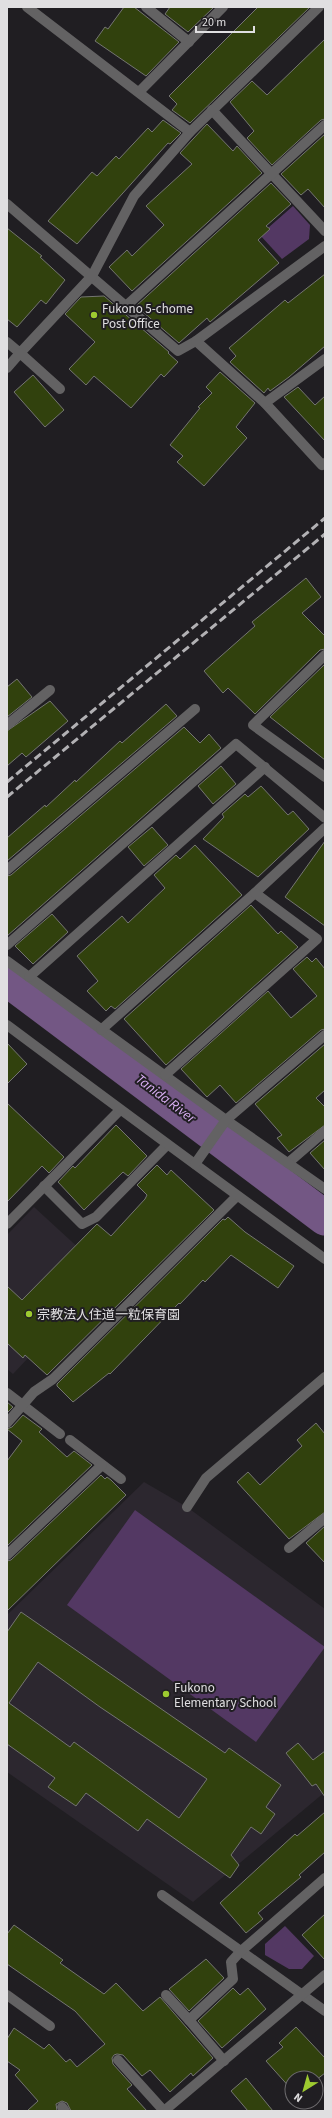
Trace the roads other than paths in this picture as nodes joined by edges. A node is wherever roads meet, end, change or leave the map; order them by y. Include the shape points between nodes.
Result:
1 (27, 7) edge
2 (146, 7) edge
3 (223, 7) edge
4 (320, 7) edge
5 (189, 42) junction
6 (139, 92) junction
7 (212, 110) junction
8 (325, 125) edge
9 (190, 132) junction
10 (272, 175) junction
11 (7, 204) edge
12 (325, 231) edge
13 (325, 246) edge
14 (92, 276) junction
15 (126, 306) junction
16 (196, 341) junction
17 (7, 342) edge
18 (20, 353) junction
19 (325, 359) edge
20 (7, 368) edge
21 (60, 389) dead end
22 (265, 403) junction
23 (325, 463) edge
24 (325, 655) edge
25 (50, 690) dead end
26 (195, 709) dead end
27 (7, 725) edge
28 (265, 767) junction
29 (325, 777) edge
30 (325, 818) edge
31 (325, 828) edge
32 (7, 870) edge
33 (256, 893) junction
34 (7, 944) edge
35 (7, 961) edge
36 (29, 977) junction
37 (7, 1025) edge
38 (101, 1030) junction
39 (325, 1035) edge
40 (165, 1075) junction
41 (120, 1110) junction
42 (226, 1120) junction
43 (325, 1131) edge
44 (167, 1145) junction
45 (288, 1163) junction
46 (195, 1164) junction
47 (44, 1186) junction
48 (325, 1189) edge
49 (238, 1196) junction
50 (7, 1224) edge
51 (325, 1259) edge
52 (325, 1376) edge
53 (7, 1393) edge
54 (23, 1405) junction
55 (7, 1423) edge
56 (60, 1434) dead end
57 (70, 1440) dead end
58 (102, 1465) junction
59 (122, 1479) dead end
60 (187, 1507) dead end
61 (325, 1518) edge
62 (289, 1548) dead end
63 (7, 1555) edge
64 (325, 1878) edge
65 (162, 1895) dead end
66 (240, 1952) junction
67 (325, 1975) edge
68 (166, 1995) dead end
69 (7, 1996) edge
70 (302, 1996) junction
71 (325, 2011) edge
72 (189, 2020) junction
73 (50, 2026) dead end
74 (118, 2060) dead end
75 (224, 2061) junction
76 (164, 2111) edge

1 - 6 street
2 - 5 street
3 - 5 street
4 - 7 street
5 - 6 street
6 - 9 street
7 - 9 street
7 - 10 street
8 - 10 street
9 - 14 street via 134,196
10 - 12 street
10 - 15 street
11 - 14 street
13 - 16 street
14 - 15 street
14 - 18 street
15 - 16 street via 178,351
16 - 22 street
17 - 18 street
18 - 20 street
18 - 21 street
19 - 22 street
22 - 23 street via 322,465
24 - 29 street via 253,725
25 - 27 street
26 - 32 street
28 - 30 street
28 - 34 street via 236,744
28 - 36 street
31 - 33 street
33 - 38 street
33 - 40 street via 317,939
35 - 36 street
36 - 38 street
37 - 41 street
38 - 40 street
39 - 42 street
40 - 42 street
41 - 44 street
41 - 47 street
42 - 45 street
42 - 46 street
43 - 45 street
44 - 46 street
44 - 47 street via 96,1217 82,1224
45 - 48 street
46 - 49 street
47 - 50 street
49 - 51 street
49 - 54 street via 53,1379 34,1392
52 - 60 street via 206,1478
53 - 54 street
54 - 55 street
54 - 56 street
57 - 58 street
58 - 59 street
58 - 63 street
61 - 62 street
64 - 66 street
65 - 66 street
66 - 70 street
66 - 72 street via 231,1962 233,1978
67 - 70 street
68 - 72 street
69 - 73 street
70 - 71 street
70 - 75 street
72 - 75 street
74 - 76 street
75 - 76 street

